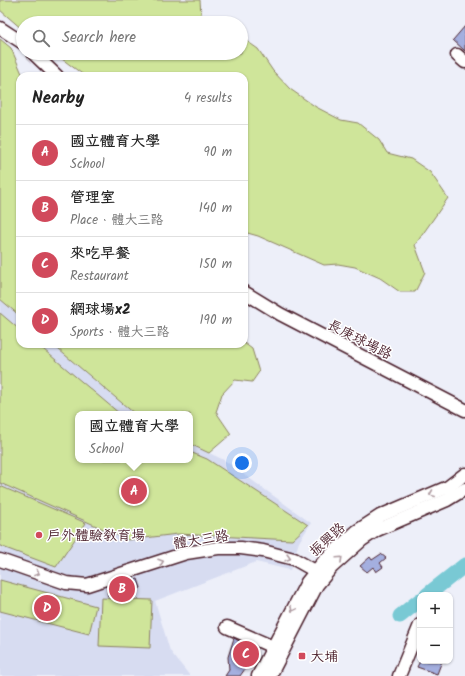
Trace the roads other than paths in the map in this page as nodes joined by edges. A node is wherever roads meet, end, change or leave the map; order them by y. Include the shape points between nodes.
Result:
1 (0, 28) edge
2 (16, 38) edge
3 (40, 60) edge
4 (53, 72) edge
5 (248, 294) edge
6 (465, 410) edge
7 (465, 474) edge
8 (465, 489) edge
9 (0, 560) edge
10 (320, 573) junction
11 (228, 627) dead end
12 (419, 628) edge
13 (273, 647) junction
14 (258, 676) edge
15 (270, 676) edge
16 (399, 676) edge

1 - 2 street
3 - 4 street
5 - 6 street, 長庚球場路 via 280,314
7 -> 10 street, 振興路 via 448,487 380,516 357,531 339,547
10 -> 8 street, 振興路 via 377,530 447,500
9 -> 10 street, 體大三路 via 66,583 88,585 186,553 218,548 241,548 294,559
10 -> 13 street, 振興路 via 307,582
10 - 15 street, 振興路 via 317,585
11 - 13 street
12 - 16 street
13 - 14 street, 振興路

